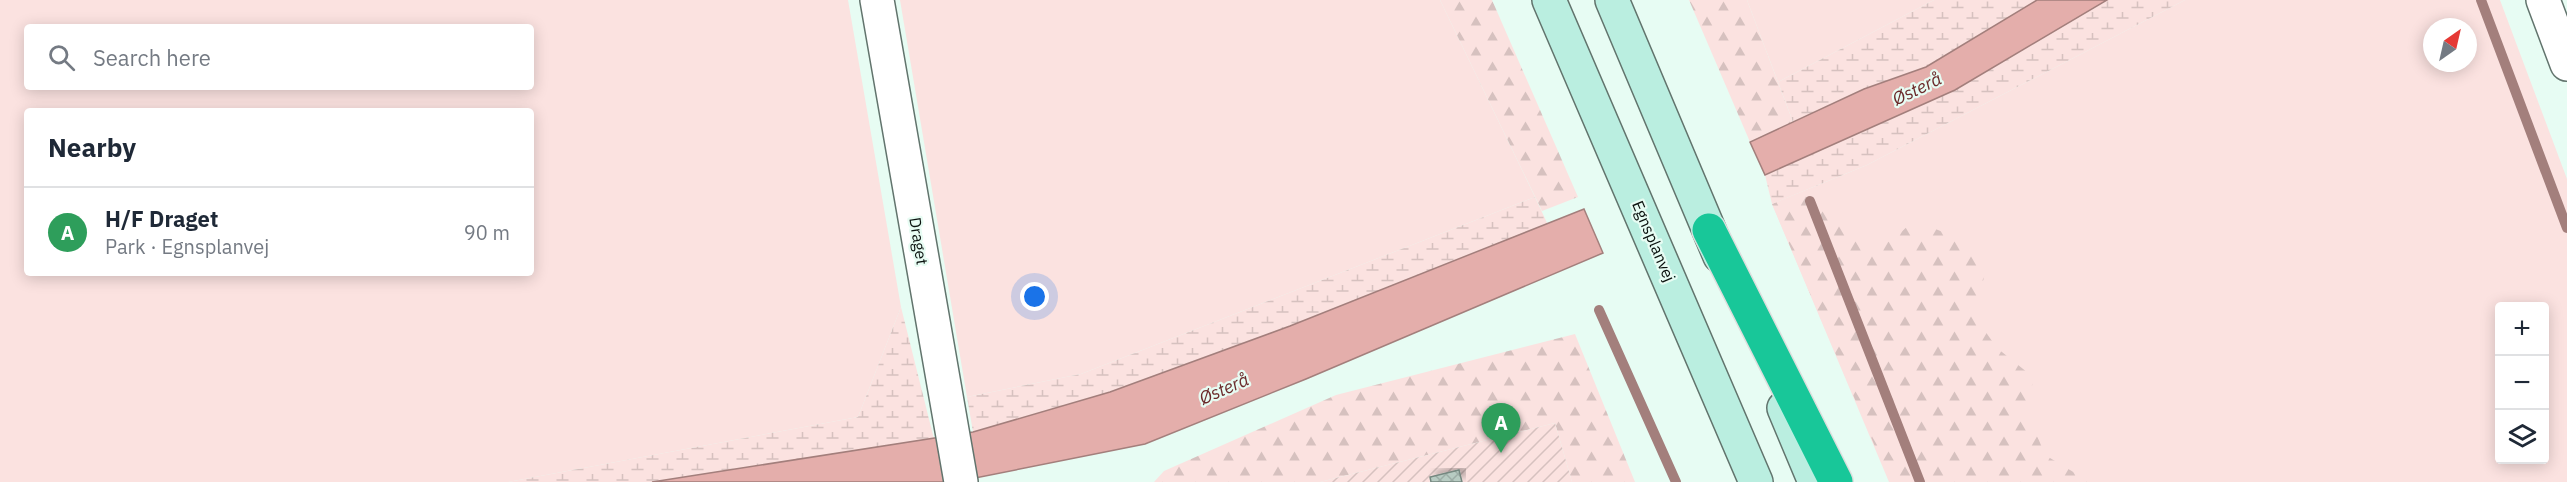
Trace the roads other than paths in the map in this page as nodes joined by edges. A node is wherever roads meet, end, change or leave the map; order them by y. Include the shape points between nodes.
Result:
1 (878, 0) edge
2 (1549, 0) edge
3 (1612, 0) edge
4 (2543, 0) edge
5 (2567, 64) edge
6 (1709, 230) junction
7 (961, 482) edge
8 (1756, 482) edge
9 (1815, 482) edge
10 (1836, 482) edge

1 - 7 street, Draget
2 - 8 main road, Egnsplanvej
3 - 6 main road
4 - 5 street
6 - 9 main road
6 - 10 highway

